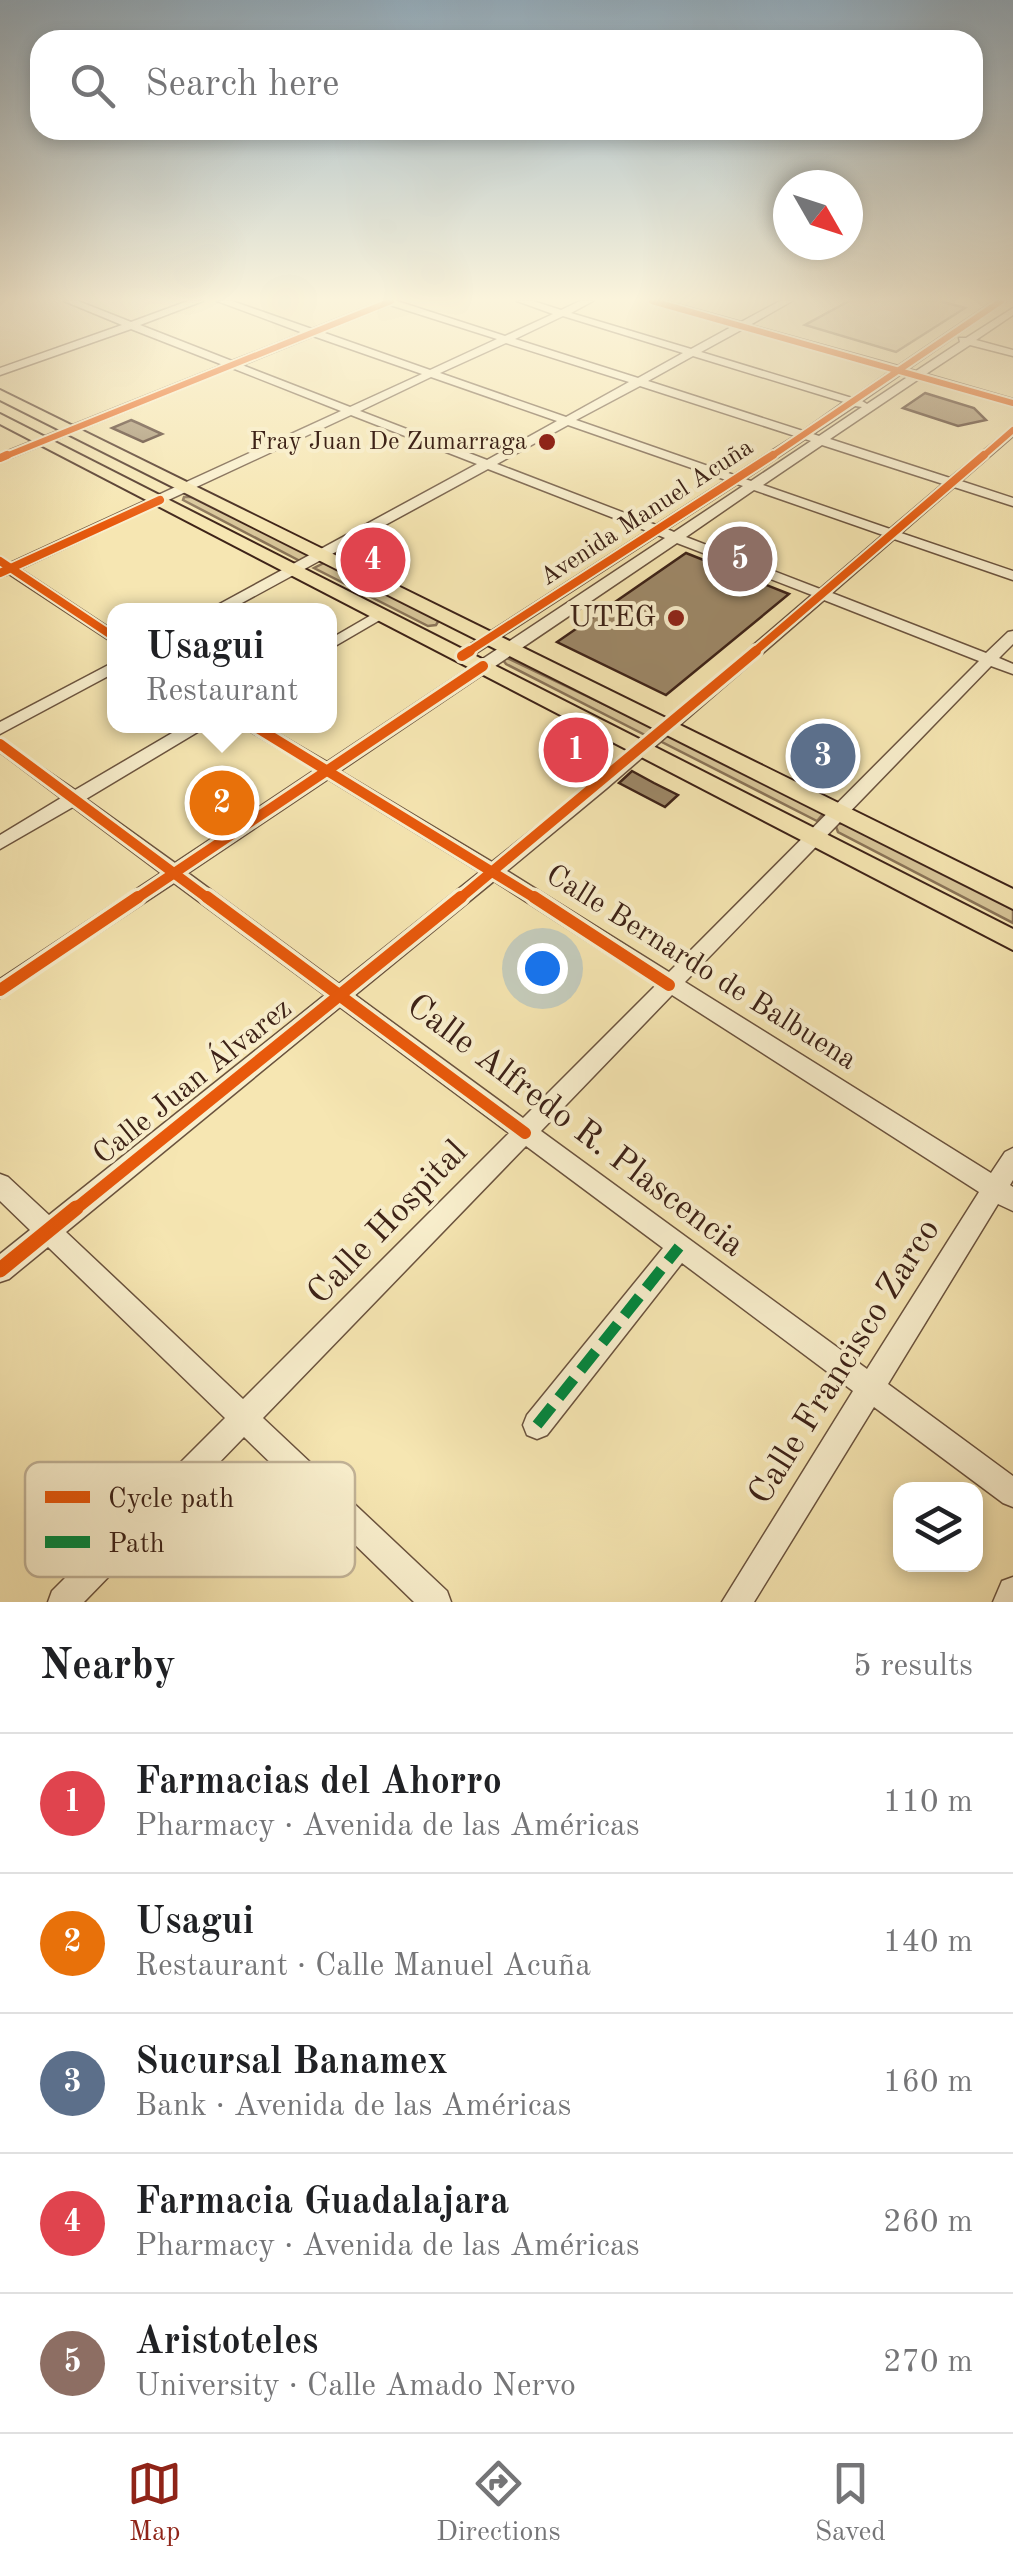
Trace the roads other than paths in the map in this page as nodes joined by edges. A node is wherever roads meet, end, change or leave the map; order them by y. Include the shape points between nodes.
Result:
1 (206, 376) edge
2 (261, 376) edge
3 (427, 376) edge
4 (436, 376) edge
5 (620, 376) edge
6 (650, 376) edge
7 (770, 376) edge
8 (903, 376) edge
9 (907, 376) edge
10 (932, 376) edge
11 (939, 376) edge
12 (639, 382) junction
13 (1013, 393) edge
14 (0, 394) edge
15 (853, 402) junction
16 (1013, 402) edge
17 (0, 406) edge
18 (871, 407) junction
19 (351, 411) junction
20 (0, 418) edge
21 (49, 420) junction
22 (567, 421) junction
23 (70, 430) junction
24 (804, 435) junction
25 (45, 440) junction
26 (1008, 440) edge
27 (822, 441) junction
28 (0, 458) edge
29 (488, 464) junction
30 (735, 480) junction
31 (951, 482) junction
32 (752, 486) junction
33 (186, 487) junction
34 (160, 500) junction
35 (1013, 502) edge
36 (656, 530) junction
37 (891, 534) junction
38 (676, 538) junction
39 (321, 555) junction
40 (3, 568) edge
41 (294, 569) junction
42 (1013, 576) edge
43 (820, 594) junction
44 (232, 603) edge
45 (380, 614) junction
46 (107, 633) edge
47 (1013, 634) edge
48 (490, 638) junction
49 (337, 640) edge
50 (511, 648) junction
51 (462, 656) junction
52 (988, 660) junction
53 (483, 666) junction
54 (1013, 669) edge
55 (107, 671) edge
56 (668, 727) junction
57 (0, 730) edge
58 (184, 733) edge
59 (265, 733) edge
60 (0, 744) edge
61 (642, 750) junction
62 (325, 771) junction
63 (75, 798) junction
64 (838, 813) junction
65 (815, 838) junction
66 (0, 844) edge
67 (493, 871) junction
68 (173, 872) junction
69 (1013, 900) edge
70 (1013, 940) edge
71 (669, 985) junction
72 (0, 990) edge
73 (340, 995) junction
74 (525, 1134) junction
75 (1013, 1158) edge
76 (0, 1185) edge
77 (1004, 1194) edge
78 (48, 1231) junction
79 (679, 1247) junction
80 (0, 1270) edge
81 (870, 1388) junction
82 (245, 1419) junction
83 (536, 1425) dead end
84 (202, 1462) edge
85 (290, 1462) edge
86 (1013, 1493) edge
87 (355, 1524) edge
88 (88, 1577) edge
89 (1013, 1592) edge
90 (63, 1602) edge
91 (436, 1602) edge
92 (737, 1602) edge
93 (1008, 1602) edge

1 - 23 street
2 - 19 street
3 - 19 street
4 - 22 street
5 - 12 street
6 - 12 street
7 - 15 street
8 - 15 street, Avenida Manuel Acuña
9 - 18 street, Avenida Manuel Acuña
10 - 16 street
11 - 13 street
12 - 22 street
12 - 24 street
14 - 21 main road
15 - 18 street
15 - 24 street, Avenida Manuel Acuña
17 - 21 main road
18 - 27 street, Avenida Manuel Acuña
19 - 29 street
19 - 33 street
20 - 25 main road
21 - 23 main road
22 - 29 street
22 - 30 street
23 - 25 street
23 - 33 main road
24 - 27 street
24 - 30 street, Avenida Manuel Acuña
25 - 28 street
25 - 34 main road
26 - 31 street, Calle Juan Álvarez
27 - 31 street
27 - 32 street, Avenida Manuel Acuña
29 - 36 street
29 - 39 street
30 - 32 street
30 - 36 street, Avenida Manuel Acuña
31 - 35 street
31 - 37 street, Calle Juan Álvarez
32 - 37 street
32 - 38 street, Avenida Manuel Acuña
33 - 34 street
33 - 39 main road
34 - 40 street
34 - 41 main road
36 - 38 street
36 - 48 street, Avenida Manuel Acuña
37 - 42 street
37 - 43 street, Calle Juan Álvarez
38 - 43 street
38 - 50 street, Avenida Manuel Acuña
39 - 41 street
39 - 48 main road
40 - 46 street
41 - 44 street
41 - 45 main road
43 - 52 street
43 - 56 street, Calle Juan Álvarez
45 - 49 street
45 - 51 main road
47 - 52 street, Calle Hospital
48 - 50 main road
48 - 51 street, Avenida Manuel Acuña
50 - 53 street, Avenida Manuel Acuña
50 - 56 main road
51 - 53 main road
52 - 54 street
52 - 64 street, Calle Hospital
53 - 61 main road
53 - 62 street, Avenida Manuel Acuña
55 - 57 street
56 - 61 street, Calle Juan Álvarez
56 - 64 main road
58 - 63 street
59 - 62 street, Calle Bernardo de Balbuena
60 - 63 street, Calle Alfredo R. Plascencia
61 - 65 main road
61 - 67 street, Calle Juan Álvarez
62 - 67 street, Calle Bernardo de Balbuena
62 - 68 street, Avenida Manuel Acuña
63 - 66 street
63 - 68 street, Calle Alfredo R. Plascencia
64 - 65 street, Calle Hospital
64 - 69 main road
65 - 70 main road
65 - 71 street, Calle Hospital
67 - 71 street, Calle Bernardo de Balbuena
67 - 73 street, Calle Juan Álvarez
68 - 72 street, Avenida Manuel Acuña
68 - 73 street, Calle Alfredo R. Plascencia
71 - 74 street, Calle Hospital
71 - 77 street, Calle Bernardo de Balbuena
73 - 74 street, Calle Alfredo R. Plascencia
73 - 78 street, Calle Juan Álvarez
74 - 79 street, Calle Alfredo R. Plascencia
74 - 82 street, Calle Hospital
75 - 77 street, Calle Francisco Zarco
76 - 78 street
77 - 81 street, Calle Francisco Zarco
78 - 80 street, Calle Juan Álvarez
78 - 82 street
79 - 81 street, Calle Alfredo R. Plascencia
79 - 83 street
81 - 86 street, Calle Alfredo R. Plascencia
81 - 92 street, Calle Francisco Zarco
82 - 84 street, Calle Hospital
82 - 85 street
87 - 91 street
88 - 90 street, Calle Hospital
89 - 93 street

